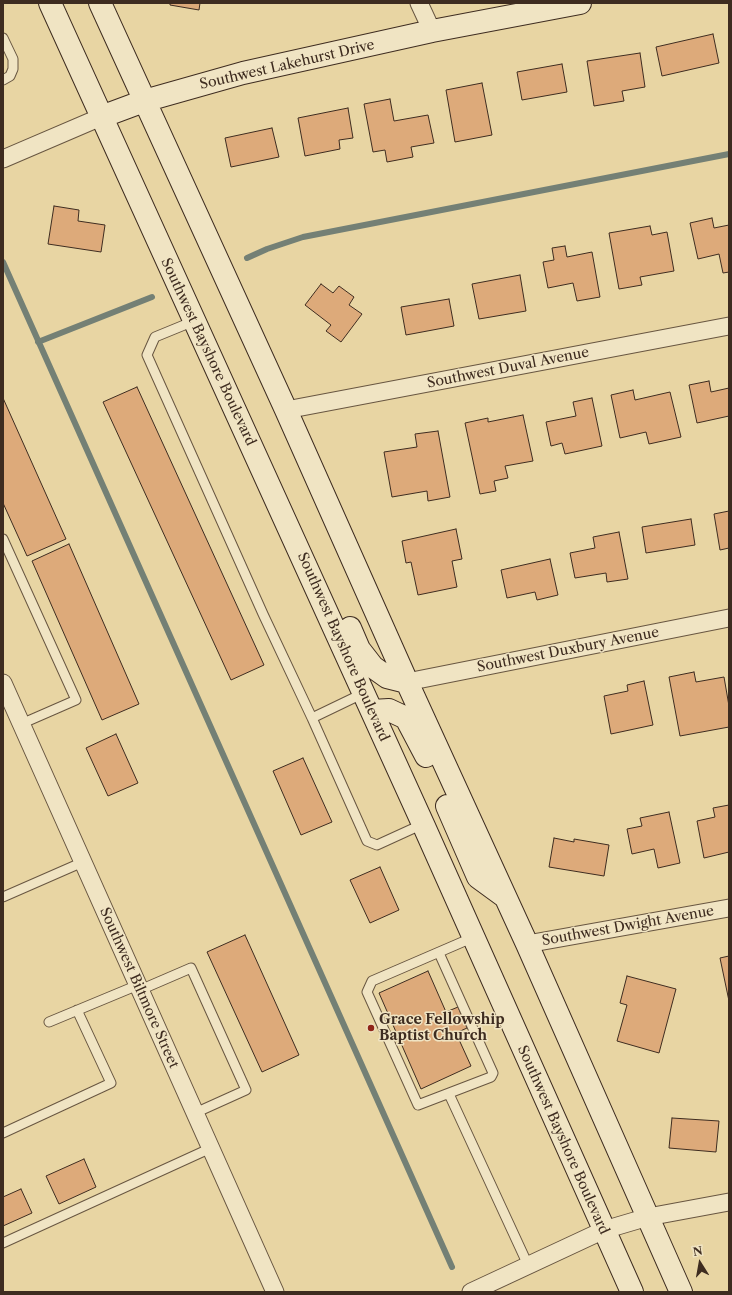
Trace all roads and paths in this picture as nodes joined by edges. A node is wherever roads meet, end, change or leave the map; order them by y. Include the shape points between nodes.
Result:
1 (50, 3) edge
2 (100, 3) edge
3 (419, 3) edge
4 (580, 3) edge
5 (432, 31) junction
6 (3, 38) edge
7 (3, 80) edge
8 (144, 101) junction
9 (101, 117) junction
10 (3, 159) edge
11 (194, 321) junction
12 (729, 326) edge
13 (286, 410) junction
14 (273, 492) junction
15 (3, 540) edge
16 (729, 618) edge
17 (407, 682) junction
18 (3, 683) edge
19 (368, 702) junction
20 (312, 718) junction
21 (21, 724) junction
22 (423, 824) junction
23 (82, 862) junction
24 (505, 896) junction
25 (3, 897) edge
26 (729, 908) edge
27 (474, 937) junction
28 (527, 944) junction
29 (439, 953) junction
30 (139, 987) junction
31 (78, 1010) junction
32 (49, 1022) dead end
33 (448, 1094) junction
34 (195, 1113) junction
35 (3, 1133) edge
36 (211, 1148) junction
37 (729, 1202) edge
38 (648, 1217) junction
39 (604, 1230) junction
40 (3, 1243) edge
41 (528, 1265) junction
42 (275, 1292) edge
43 (471, 1292) edge
44 (632, 1292) edge
45 (681, 1292) edge

1 - 9 main road, Southwest Bayshore Boulevard
2 - 8 main road
3 - 5 street
4 - 5 main road, Southwest Lakehurst Drive
5 - 8 main road, Southwest Lakehurst Drive via 242,74
6 - 7 lane via 13,59 10,76
8 - 9 main road, Southwest Lakehurst Drive
8 - 13 main road
9 - 10 street, Southwest Lakehurst Drive
9 - 11 main road, Southwest Bayshore Boulevard
11 - 14 main road, Southwest Bayshore Boulevard
11 - 20 lane via 156,338 148,355
12 - 13 street, Southwest Duval Avenue
13 - 17 main road
14 - 17 main road via 284,497 303,524 359,650 373,667 387,677
14 - 19 main road, Southwest Bayshore Boulevard
15 - 21 lane via 76,700
16 - 17 street, Southwest Duxbury Avenue
17 - 24 main road
18 - 21 street, Southwest Biltmore Street
19 - 20 lane
19 - 22 main road, Southwest Bayshore Boulevard
19 - 24 main road via 406,718 422,746 478,876
20 - 22 lane via 367,841 377,845
21 - 23 street, Southwest Biltmore Street
22 - 27 main road, Southwest Bayshore Boulevard
23 - 25 lane
23 - 30 street, Southwest Biltmore Street
24 - 28 main road
26 - 28 street, Southwest Dwight Avenue
27 - 29 lane
27 - 39 main road, Southwest Bayshore Boulevard
28 - 38 main road
29 - 33 lane via 493,1073 491,1077
29 - 33 lane via 372,981 366,992 418,1106
30 - 31 lane
30 - 34 street, Southwest Biltmore Street
30 - 34 lane via 191,968 246,1090
31 - 32 lane
31 - 35 lane via 111,1083
33 - 41 lane
34 - 36 street, Southwest Biltmore Street
36 - 40 lane
36 - 42 street, Southwest Biltmore Street
37 - 38 street
38 - 39 street
38 - 45 main road
39 - 41 street
39 - 44 main road, Southwest Bayshore Boulevard
41 - 43 street

